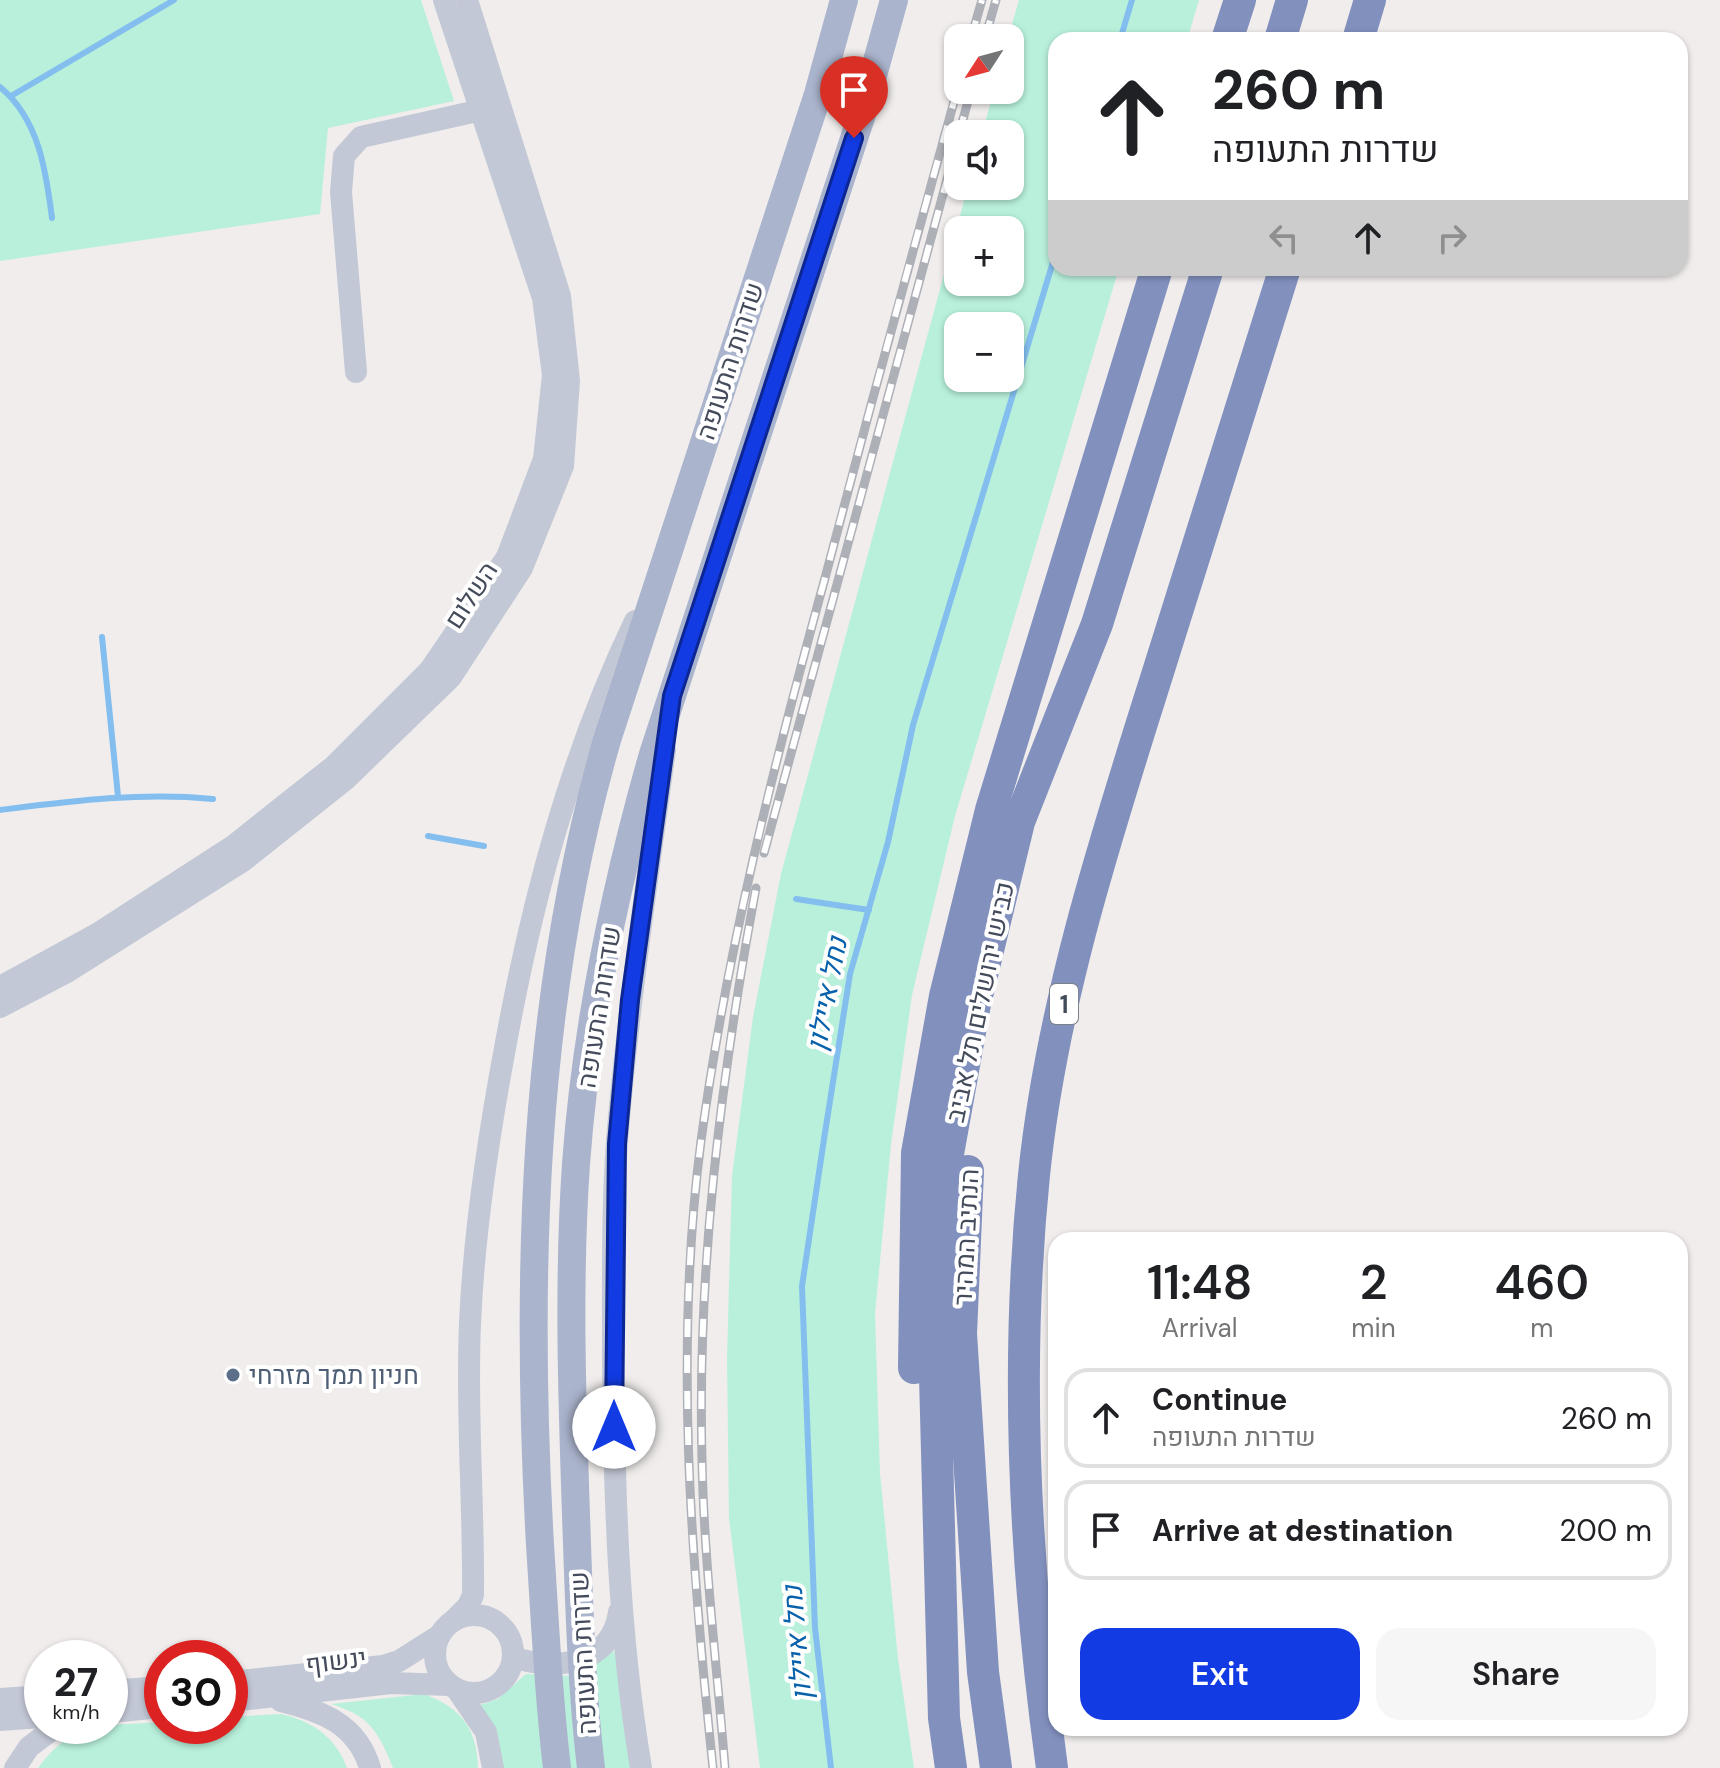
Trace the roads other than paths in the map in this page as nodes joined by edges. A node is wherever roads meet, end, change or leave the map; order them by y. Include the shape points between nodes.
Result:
1 (444, 0) edge
2 (467, 0) edge
3 (844, 0) edge
4 (894, 0) edge
5 (1240, 0) edge
6 (1292, 0) edge
7 (1370, 0) edge
8 (1230, 32) edge
9 (1282, 32) edge
10 (1360, 32) edge
11 (492, 108) junction
12 (1155, 276) edge
13 (1206, 276) edge
14 (1282, 276) edge
15 (356, 372) dead end
16 (663, 563) junction
17 (1097, 624) junction
18 (672, 696) junction
19 (0, 987) edge
20 (0, 1007) edge
21 (621, 1597) junction
22 (446, 1628) junction
23 (513, 1657) junction
24 (248, 1680) edge
25 (454, 1688) junction
26 (24, 1697) edge
27 (268, 1698) junction
28 (0, 1699) edge
29 (248, 1700) edge
30 (24, 1718) edge
31 (944, 1718) junction
32 (0, 1720) edge
33 (33, 1744) edge
34 (15, 1768) edge
35 (370, 1768) edge
36 (493, 1768) edge
37 (557, 1768) edge
38 (591, 1768) edge
39 (641, 1768) edge
40 (951, 1768) edge
41 (996, 1768) edge
42 (1052, 1768) edge

1 - 11 street
2 - 11 street, השלום
3 - 16 main road, שדרות התעופה via 818,94
4 - 18 main road, שדרות התעופה via 864,108
5 - 8 highway
6 - 9 highway
7 - 10 highway
11 - 15 street via 361,137 344,156 341,192
11 - 19 street via 543,298 553,375 544,459 507,557 430,670 334,766 233,846 97,934
11 - 20 street, השלום via 560,296 569,381 563,466 522,568 451,677 345,780 243,861 67,972
12 - 31 highway via 991,810 945,996 917,1153 914,1359 921,1507
13 - 17 highway, כביש ירושלים תל אביב
14 - 42 highway, 1 via 1103,845 1059,1023 1034,1172 1023,1334 1027,1503 1038,1667
16 - 22 street via 599,697 568,785 521,962 486,1149 470,1320 466,1424 474,1502 473,1595
16 - 37 main road, שדרות התעופה via 585,817 545,1085 533,1247 532,1394
17 - 31 highway, כביש ירושלים תל אביב via 1019,822 975,1004 946,1165 934,1338
17 - 41 highway, הנתיב המהיר via 991,1019 966,1179 961,1334 983,1672
18 - 21 street via 630,1000 617,1144 614,1454
18 - 38 main road, שדרות התעופה via 632,829 611,929 576,1163 572,1394 578,1598
21 - 23 street via 617,1628 594,1653 557,1666
21 - 39 street
22 - 23 street via 469,1615 492,1619 508,1635
22 - 24 street, ינשוף via 383,1666
22 - 25 street via 434,1656 436,1667
23 - 25 street via 506,1678 490,1691
25 - 27 street, ינשוף via 391,1683
25 - 36 street via 486,1732
26 - 28 street
27 - 29 street, ינשוף
27 - 35 street via 313,1709 348,1728
30 - 32 street
31 - 40 highway, כביש ירושלים תל אביב
33 - 34 street

